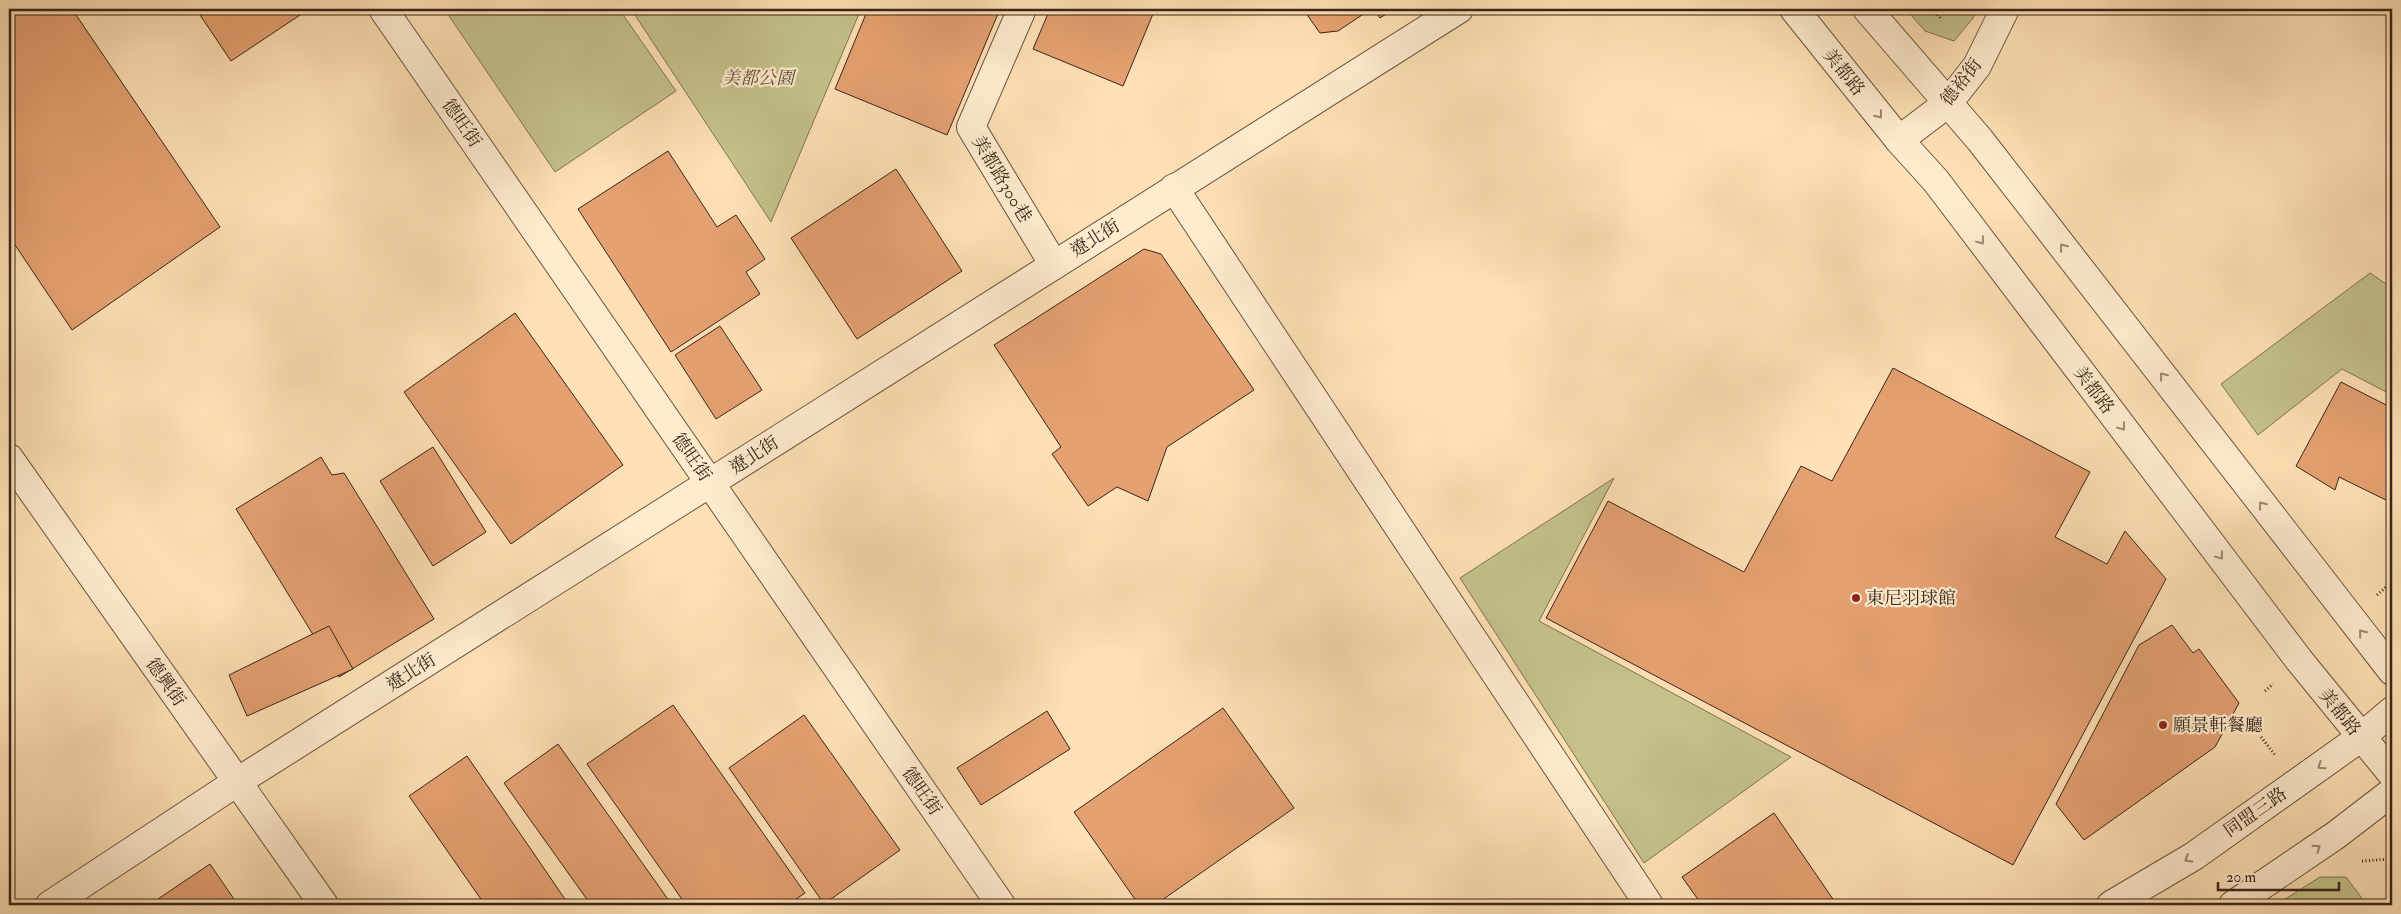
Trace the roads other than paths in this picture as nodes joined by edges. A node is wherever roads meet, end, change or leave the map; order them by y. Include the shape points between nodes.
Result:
1 (383, 9) edge
2 (1022, 9) edge
3 (1460, 9) edge
4 (1794, 9) edge
5 (1868, 9) edge
6 (2005, 9) edge
7 (1948, 103) junction
8 (1899, 140) junction
9 (1174, 188) junction
10 (1054, 265) junction
11 (9, 458) edge
12 (710, 483) junction
13 (2392, 671) edge
14 (2392, 710) edge
15 (2360, 738) junction
16 (2392, 774) edge
17 (237, 782) junction
18 (2392, 792) edge
19 (50, 905) edge
20 (324, 905) edge
21 (1001, 905) edge
22 (1649, 905) edge
23 (2111, 905) edge
24 (2233, 905) edge

1 - 12 street, 德旺街
2 - 10 street, 美都路300巷 via 971,127
3 - 9 street, 遼北街
4 -> 8 street, 美都路
5 - 7 street
6 - 7 street, 德裕街 via 1977,66
7 - 8 street, 德裕街
13 -> 7 street
8 -> 15 street, 美都路 via 1936,181
9 - 10 street, 遼北街
9 - 22 street
10 - 12 street, 遼北街
11 - 17 street, 德興街
12 - 17 street, 遼北街
12 - 21 street, 德旺街
14 - 15 street, 同盟三路
15 - 16 street, 美都路
15 -> 23 street, 同盟三路 via 2194,856
17 - 19 street, 遼北街
17 - 20 street, 德興街
24 -> 18 street via 2336,835

